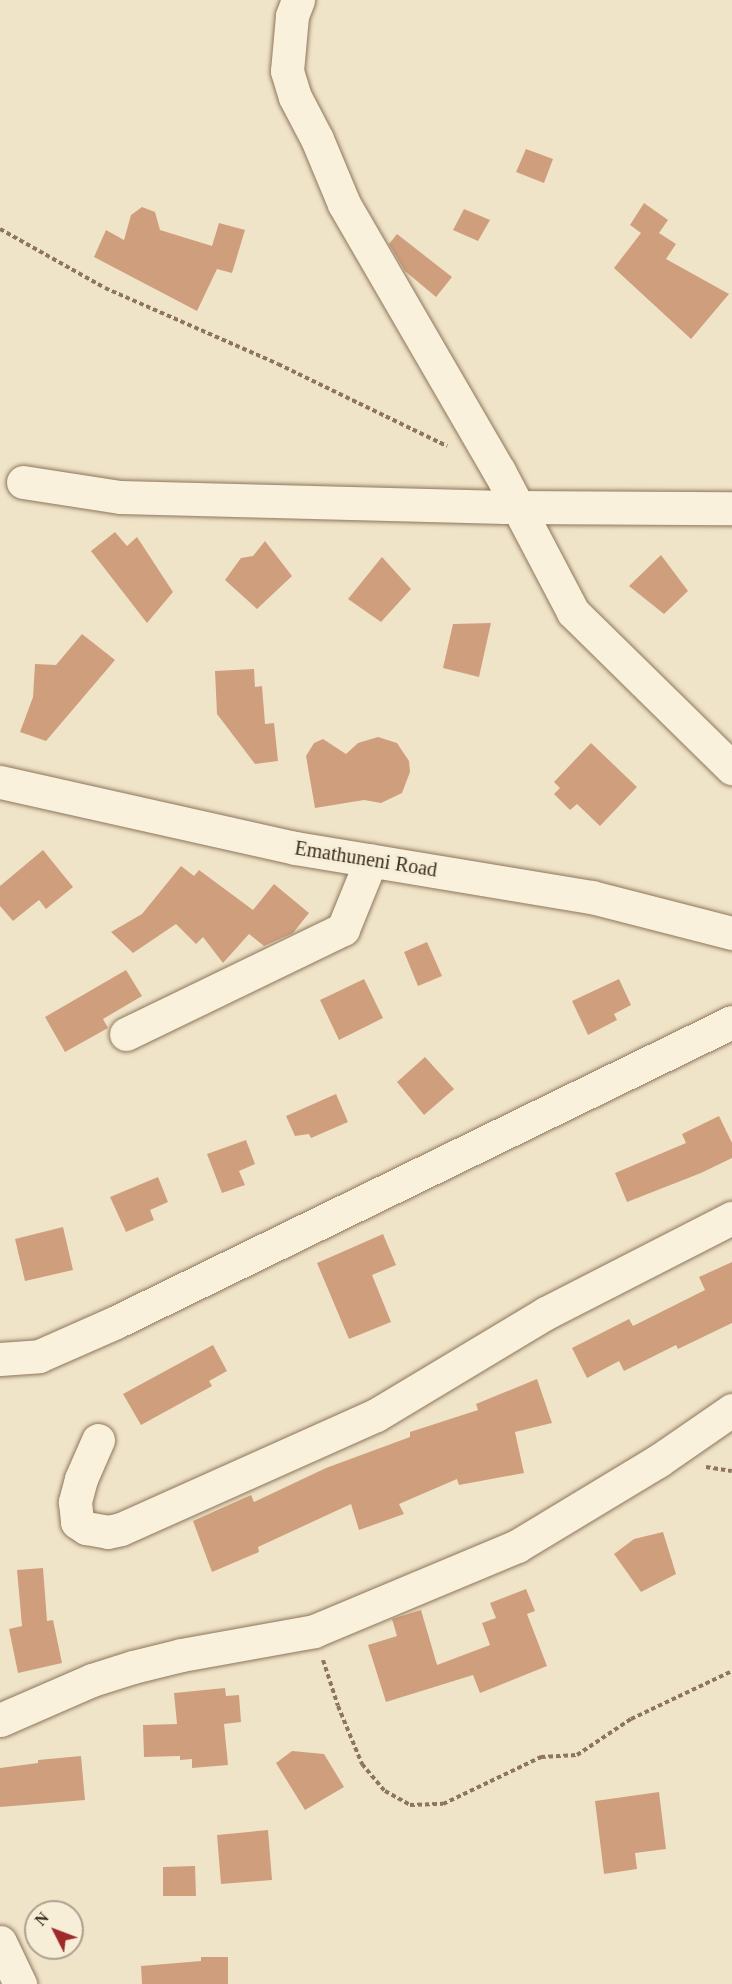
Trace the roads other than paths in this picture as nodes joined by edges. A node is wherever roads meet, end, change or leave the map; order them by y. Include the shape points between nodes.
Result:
1 (298, 0) edge
2 (23, 482) dead end
3 (519, 507) junction
4 (732, 508) edge
5 (732, 768) edge
6 (0, 782) edge
7 (371, 860) junction
8 (732, 933) edge
9 (732, 1022) edge
10 (126, 1034) dead end
11 (732, 1218) edge
12 (0, 1359) edge
13 (732, 1410) edge
14 (98, 1440) dead end
15 (0, 1720) edge
16 (0, 1942) edge
17 (20, 1984) edge

1 - 3 street via 292,16 287,71 295,96 344,204
2 - 3 street via 120,497
3 - 4 street
3 - 5 street via 573,612
6 - 7 street, Emathuneni Road via 295,848
7 - 8 street, Emathuneni Road via 592,897
7 - 10 street via 343,929
9 - 12 street via 116,1322 39,1356
11 - 14 street via 546,1313 376,1415 108,1532 77,1522 75,1502
13 - 15 street via 658,1461 517,1546 314,1631 133,1667 92,1680
16 - 17 street

